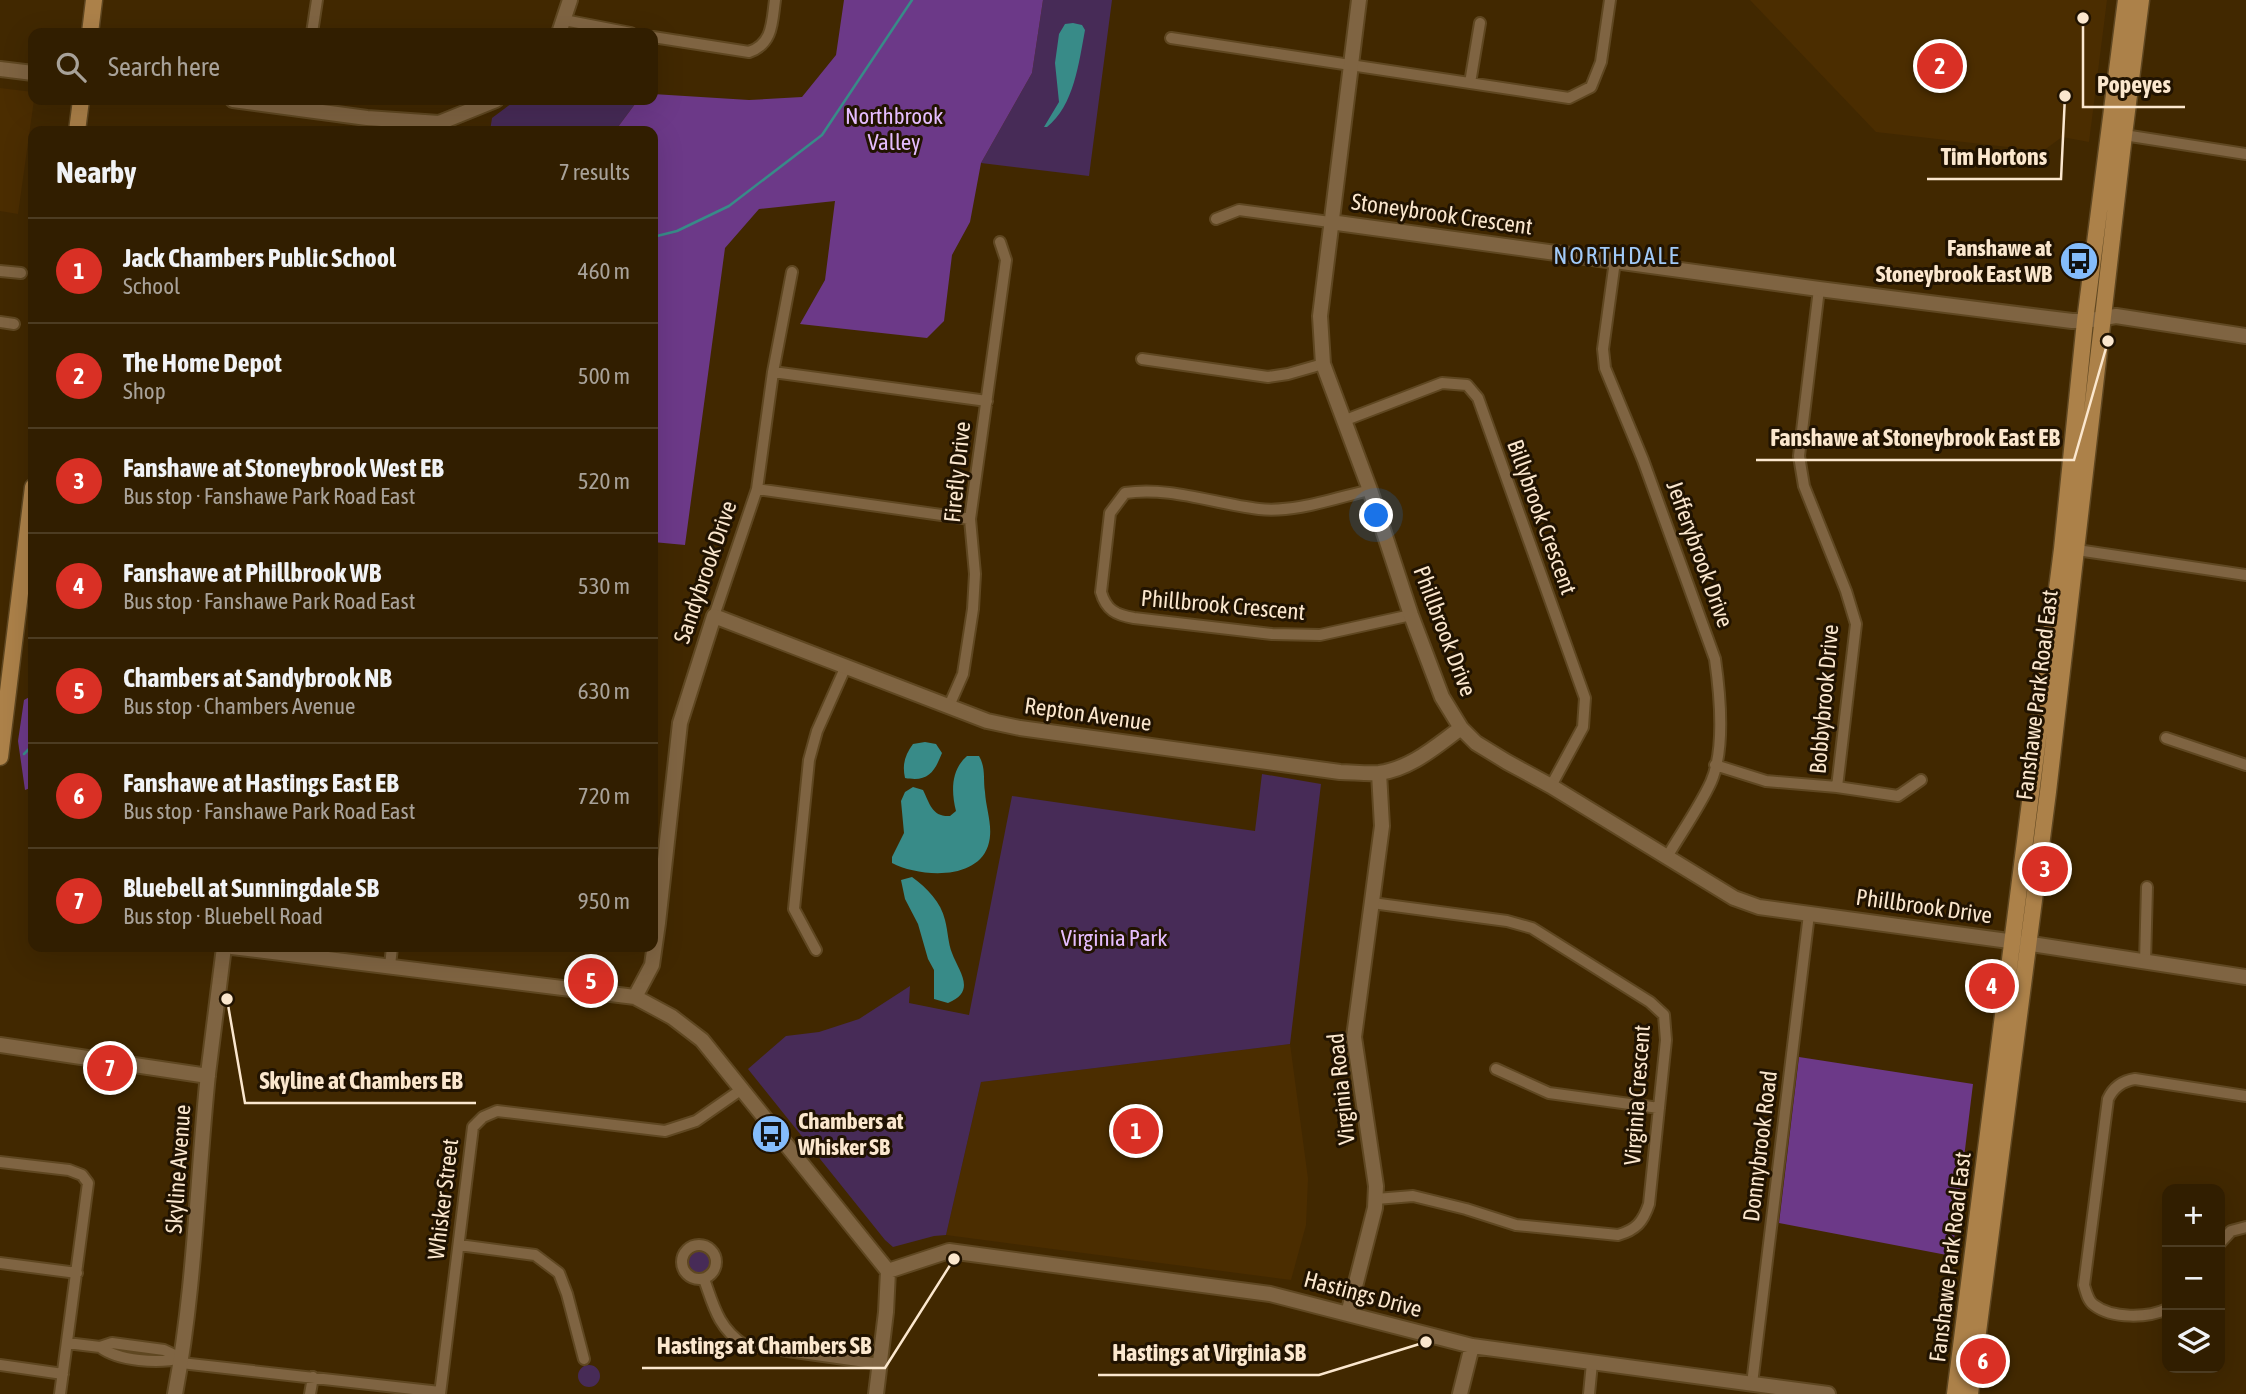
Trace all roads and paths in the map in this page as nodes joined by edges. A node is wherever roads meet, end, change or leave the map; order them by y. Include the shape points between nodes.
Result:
1 (94, 0) edge
2 (317, 0) edge
3 (570, 0) edge
4 (775, 0) edge
5 (1359, 0) edge
6 (1610, 0) edge
7 (2126, 0) edge
8 (2141, 0) edge
9 (1480, 23) dead end
10 (562, 26) edge
11 (91, 28) edge
12 (313, 28) edge
13 (582, 28) edge
14 (658, 38) edge
15 (1171, 38) dead end
16 (1351, 64) junction
17 (0, 69) edge
18 (28, 72) edge
19 (1470, 83) junction
20 (80, 105) edge
21 (308, 105) edge
22 (484, 105) edge
23 (78, 126) edge
24 (2124, 135) junction
25 (2246, 154) edge
26 (1216, 219) dead end
27 (1330, 222) junction
28 (1000, 242) dead end
29 (1615, 261) junction
30 (0, 271) edge
31 (792, 272) dead end
32 (21, 273) dead end
33 (1819, 289) junction
34 (2102, 318) junction
35 (2085, 321) junction
36 (0, 322) edge
37 (15, 324) dead end
38 (2246, 336) edge
39 (1142, 359) dead end
40 (1323, 364) junction
41 (773, 372) junction
42 (986, 401) junction
43 (1343, 421) junction
44 (757, 489) junction
45 (1370, 491) junction
46 (970, 519) junction
47 (28, 524) edge
48 (2077, 550) junction
49 (2246, 575) edge
50 (714, 615) junction
51 (1411, 615) junction
52 (846, 666) junction
53 (949, 706) junction
54 (3, 709) edge
55 (1461, 728) junction
56 (2166, 738) dead end
57 (0, 757) edge
58 (1715, 765) junction
59 (2246, 765) edge
60 (1378, 773) junction
61 (1921, 780) dead end
62 (1551, 786) junction
63 (1837, 787) junction
64 (1667, 857) junction
65 (2147, 887) dead end
66 (1372, 903) junction
67 (1810, 914) junction
68 (658, 923) edge
69 (2021, 943) junction
70 (816, 950) dead end
71 (223, 952) edge
72 (274, 952) edge
73 (391, 952) edge
74 (654, 952) edge
75 (2145, 962) junction
76 (390, 966) junction
77 (2246, 977) edge
78 (635, 998) junction
79 (0, 1045) edge
80 (1496, 1069) dead end
81 (208, 1076) junction
82 (742, 1089) junction
83 (2246, 1096) edge
84 (1659, 1108) junction
85 (0, 1162) edge
86 (1376, 1199) junction
87 (2246, 1227) edge
88 (2225, 1238) edge
89 (459, 1245) junction
90 (0, 1263) edge
91 (888, 1271) junction
92 (76, 1273) junction
93 (704, 1279) dead end
94 (2164, 1310) edge
95 (1348, 1314) junction
96 (68, 1343) junction
97 (1472, 1346) junction
98 (584, 1359) dead end
99 (181, 1360) junction
100 (1592, 1363) junction
101 (880, 1364) junction
102 (0, 1365) edge
103 (63, 1374) junction
104 (313, 1377) junction
105 (1752, 1384) junction
106 (440, 1393) edge
107 (60, 1394) edge
108 (175, 1394) edge
109 (310, 1394) edge
110 (876, 1394) edge
111 (1460, 1394) edge
112 (1589, 1394) edge
113 (1828, 1394) edge
114 (1955, 1394) edge
115 (1970, 1394) edge

1 - 11 main road
2 - 12 street
3 - 10 street
4 - 14 street via 769,35 760,48 749,52
5 - 16 street, Phillbrook Drive
6 - 19 street via 1601,62 1591,87 1569,98
7 - 35 main road, Fanshawe Park Road East
8 - 24 main road, Fanshawe Park Road East
9 - 19 street
10 - 13 street
15 - 16 street
16 - 19 street
16 - 27 street, Phillbrook Drive
17 - 18 street
20 - 23 main road
21 - 22 street via 367,118 439,123
24 - 25 street
24 - 34 main road, Fanshawe Park Road East
26 - 27 street, Stoneybrook Crescent via 1239,210
27 - 29 street, Stoneybrook Crescent
27 - 40 street, Phillbrook Drive via 1320,316
28 - 42 street, Firefly Drive via 1006,260
29 - 33 street, Stoneybrook Crescent
29 - 58 street, Jefferybrook Drive via 1603,349 1605,368 1715,659 1720,691
30 - 32 street
31 - 41 street, Sandybrook Drive
33 - 35 street, Stoneybrook Crescent
33 - 63 street, Bobbybrook Drive via 1799,456 1804,486 1856,624
34 - 35 street, Stoneybrook Crescent
34 - 38 street, Stoneybrook Crescent via 2116,316
34 - 48 main road, Fanshawe Park Road East
35 - 69 main road, Fanshawe Park Road East
36 - 37 street
39 - 40 street via 1268,377
40 - 43 street, Phillbrook Drive
41 - 42 street
41 - 44 street, Sandybrook Drive
42 - 46 street, Firefly Drive
43 - 45 street, Phillbrook Drive
43 - 62 street, Billybrook Crescent via 1442,383 1467,385 1478,398 1585,698 1583,727
44 - 46 street, Sandybrook Drive
44 - 50 street, Sandybrook Drive
45 - 51 street, Phillbrook Drive
45 - 51 street, Phillbrook Crescent via 1289,508 1261,509 1146,490 1125,493 1110,513 1101,592 1104,604 1117,615 1272,634 1320,635
46 - 53 street, Firefly Drive via 973,609 963,674
47 - 54 main road
48 - 49 street
48 - 69 main road, Fanshawe Park Road East
50 - 52 street, Repton Avenue
50 - 68 street, Sandybrook Drive via 680,723
51 - 55 street, Phillbrook Drive via 1442,697
52 - 53 street, Repton Avenue
52 - 70 street via 809,760 796,881 794,909
53 - 60 street, Repton Avenue via 1020,728 1340,772
54 - 57 main road
55 - 60 street, Repton Avenue via 1421,757
55 - 62 street, Phillbrook Drive via 1476,743
56 - 59 street
58 - 63 street via 1766,781
58 - 64 street, Jefferybrook Drive via 1712,781
60 - 66 street, Virginia Road via 1382,825
61 - 63 street via 1898,796
62 - 64 street, Phillbrook Drive
64 - 67 street, Phillbrook Drive via 1734,898 1759,907
65 - 75 street
66 - 84 street, Virginia Crescent via 1532,928 1650,1002 1664,1015
66 - 86 street, Virginia Road via 1354,1037
67 - 69 street, Phillbrook Drive
67 - 105 street, Donnybrook Road
69 - 75 street
69 - 114 main road, Fanshawe Park Road East
69 - 115 main road, Fanshawe Park Road East
71 - 81 street, Skyline Avenue
72 - 76 street
73 - 76 street
74 - 78 street, Sandybrook Drive
75 - 77 street
76 - 78 street
78 - 82 street via 672,1017 702,1040
79 - 81 street
80 - 84 street via 1549,1093
81 - 99 street, Skyline Avenue
82 - 89 street, Whisker Street via 695,1121 665,1131 498,1111 483,1117 473,1128
82 - 91 street
83 - 94 street via 2135,1079 2117,1087 2108,1099 2084,1285 2093,1305 2102,1310 2146,1317
84 - 86 street, Virginia Crescent via 1649,1204 1632,1231 1618,1235 1516,1225 1413,1196
85 - 92 street via 69,1170 88,1183
86 - 95 street, Virginia Road
87 - 88 street
89 - 98 street via 535,1255 559,1273
89 - 106 street, Whisker Street
90 - 92 street
91 - 95 street, Hastings Drive via 949,1251 1270,1294
91 - 101 street
92 - 96 street
93 - 101 street via 718,1318 729,1335 744,1345
95 - 97 street, Hastings Drive
96 - 99 street via 164,1350
96 - 103 street
97 - 100 street, Hastings Drive
97 - 111 street
99 - 104 street
99 - 108 street, Skyline Avenue
100 - 105 street, Hastings Drive
100 - 112 street
101 - 110 street
102 - 103 street
103 - 107 street
104 - 106 street
104 - 109 street
105 - 113 street, Hastings Drive

